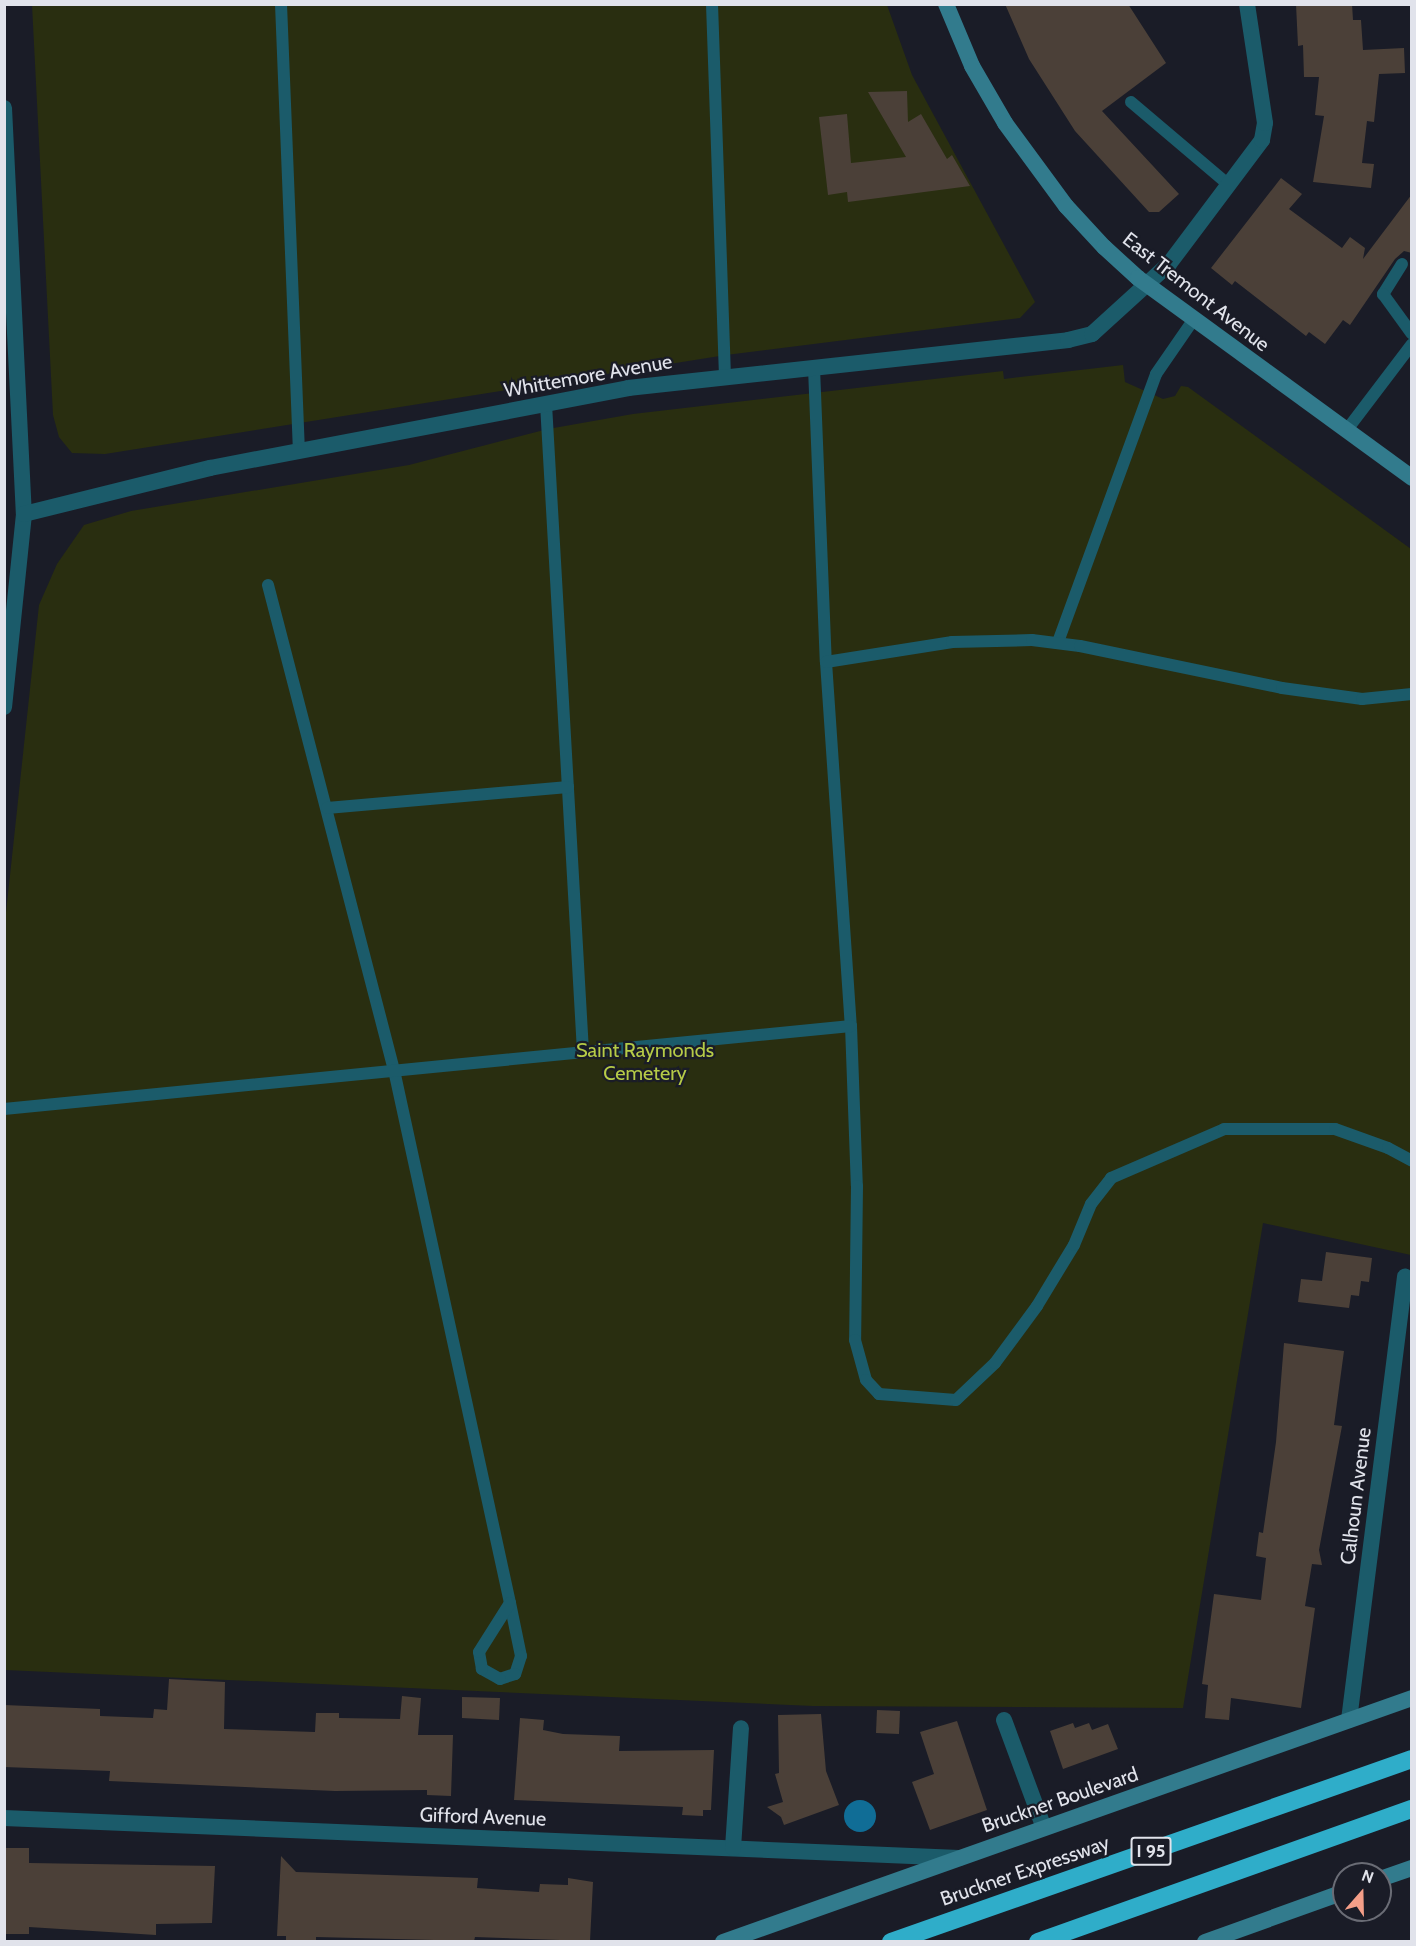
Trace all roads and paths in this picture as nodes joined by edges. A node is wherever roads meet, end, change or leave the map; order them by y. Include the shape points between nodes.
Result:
1 (281, 4) edge
2 (712, 4) edge
3 (946, 4) edge
4 (1247, 4) edge
5 (1131, 102) dead end
6 (4, 108) edge
7 (1229, 184) junction
8 (1402, 264) dead end
9 (1149, 286) junction
10 (1194, 319) junction
11 (1412, 334) edge
12 (1412, 344) edge
13 (814, 368) junction
14 (725, 376) junction
15 (546, 404) junction
16 (1346, 430) junction
17 (299, 450) junction
18 (1412, 478) edge
19 (24, 514) junction
20 (268, 585) dead end
21 (1058, 642) junction
22 (826, 662) junction
23 (1412, 694) edge
24 (4, 707) edge
25 (568, 787) junction
26 (327, 808) junction
27 (851, 1026) junction
28 (583, 1052) junction
29 (394, 1070) junction
30 (4, 1108) edge
31 (1412, 1161) edge
32 (1405, 1277) dead end
33 (510, 1603) junction
34 (1412, 1698) edge
35 (1004, 1720) dead end
36 (1349, 1720) junction
37 (741, 1728) dead end
38 (1412, 1760) edge
39 (1412, 1809) edge
40 (4, 1818) edge
41 (1044, 1828) junction
42 (733, 1848) junction
43 (959, 1858) junction
44 (1412, 1868) edge
45 (1392, 1875) edge
46 (1332, 1896) edge
47 (723, 1941) edge
48 (891, 1941) edge
49 (1038, 1941) edge
50 (1205, 1941) edge

1 - 17 lane
2 - 14 lane
3 - 9 main road, East Tremont Avenue via 982,86 1028,156 1081,223
4 - 7 street, Whittemore Avenue via 1265,129 1259,145
5 - 7 lane
6 - 19 street
7 - 9 street, Whittemore Avenue
8 - 11 lane via 1383,294
9 - 10 main road, East Tremont Avenue
9 - 13 street, Whittemore Avenue via 1085,337
10 - 16 main road, East Tremont Avenue
10 - 21 lane via 1156,374
12 - 16 lane
13 - 14 street, Whittemore Avenue
13 - 22 lane
14 - 15 street, Whittemore Avenue via 628,388
15 - 17 street, Whittemore Avenue
15 - 25 lane
16 - 18 main road, East Tremont Avenue
17 - 19 street, Whittemore Avenue
19 - 24 street
20 - 26 lane
21 - 22 lane via 982,640
21 - 23 lane via 1281,688 1362,699
22 - 27 lane
25 - 26 lane
25 - 28 lane
26 - 29 lane
27 - 28 lane
27 - 31 lane via 857,1239 855,1340 866,1380 879,1394 956,1400 994,1363 1037,1306 1074,1245 1091,1204 1111,1178 1147,1161 1224,1129 1289,1127 1335,1129
28 - 29 lane
29 - 30 lane
29 - 33 lane
32 - 36 street, Calhoun Avenue
33 - 33 lane via 521,1656 515,1674 500,1679 482,1669 479,1652
34 - 36 main road, Bruckner Boulevard
35 - 41 street
36 - 41 main road, Bruckner Boulevard
37 - 42 street
38 - 48 highway, Bruckner Expressway / I 95
39 - 49 highway, I 95
40 - 42 street, Gifford Avenue
41 - 43 main road, Bruckner Boulevard
42 - 43 street, Gifford Avenue
43 - 47 main road, Bruckner Boulevard
44 - 45 main road
46 - 50 main road

